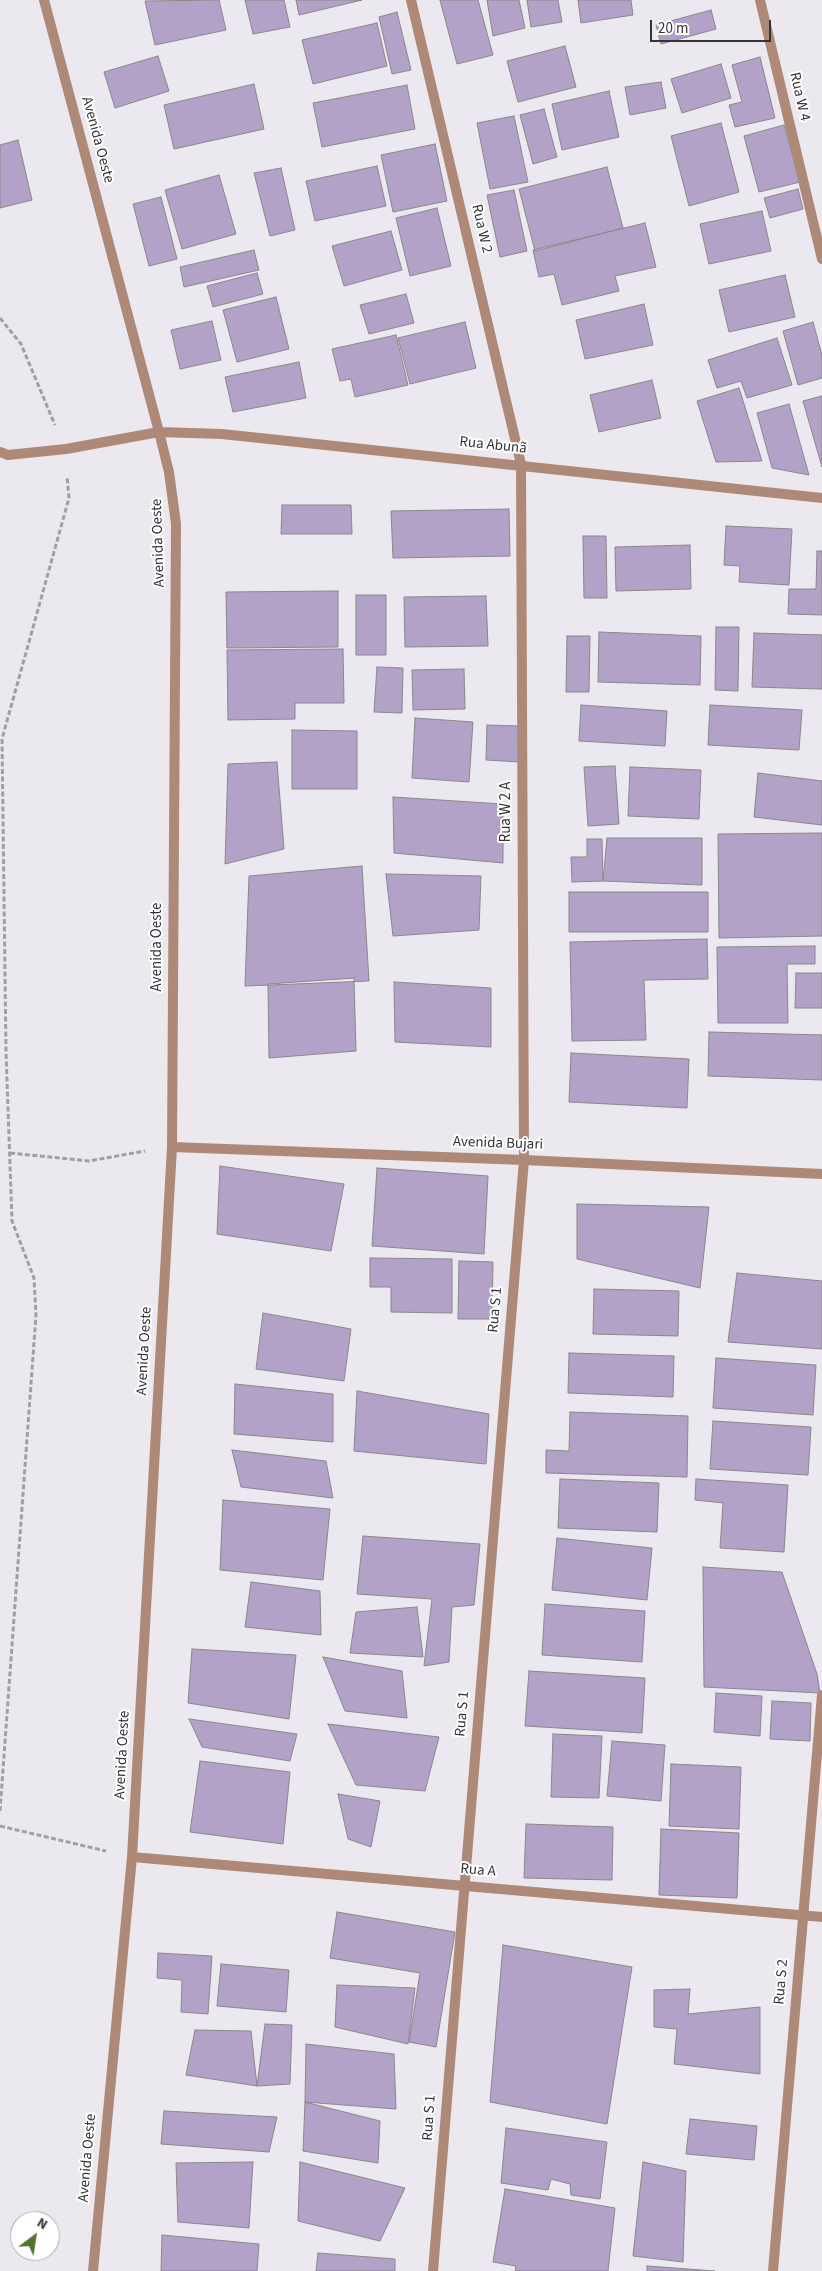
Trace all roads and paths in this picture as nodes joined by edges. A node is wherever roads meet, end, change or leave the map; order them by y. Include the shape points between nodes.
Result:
1 (44, 0) edge
2 (411, 0) edge
3 (760, 0) edge
4 (822, 258) edge
5 (0, 318) edge
6 (159, 432) junction
7 (66, 449) junction
8 (4, 454) edge
9 (0, 464) edge
10 (521, 464) junction
11 (822, 498) edge
12 (172, 1147) junction
13 (10, 1154) junction
14 (524, 1160) junction
15 (822, 1174) edge
16 (822, 1695) edge
17 (0, 1811) edge
18 (0, 1826) edge
19 (132, 1857) junction
20 (463, 1885) junction
21 (803, 1915) junction
22 (822, 1917) edge
23 (93, 2271) edge
24 (433, 2271) edge
25 (773, 2271) edge

1 - 6 street, Avenida Oeste
2 - 10 street, Rua W 2
3 - 4 street, Rua W 4
5 - 7 path via 21,344
6 - 7 street
6 - 10 street, Rua Abunã via 222,434
6 - 12 street, Avenida Oeste via 169,472 176,524
7 - 8 street
7 - 13 path via 68,498 2,739
8 - 9 street
10 - 11 street, Rua Abunã
10 - 14 street, Rua W 2 A
12 - 13 path via 89,1161
12 - 14 street, Avenida Bujari
12 - 19 street, Avenida Oeste
13 - 17 path via 12,1222 34,1278 36,1315
14 - 15 street, Avenida Bujari
14 - 20 street, Rua S 1
16 - 21 street, Rua S 2
18 - 19 path
19 - 20 street, Rua A
19 - 23 street, Avenida Oeste
20 - 21 street, Rua A
20 - 24 street, Rua S 1
21 - 22 street, Rua A
21 - 25 street, Rua S 2

